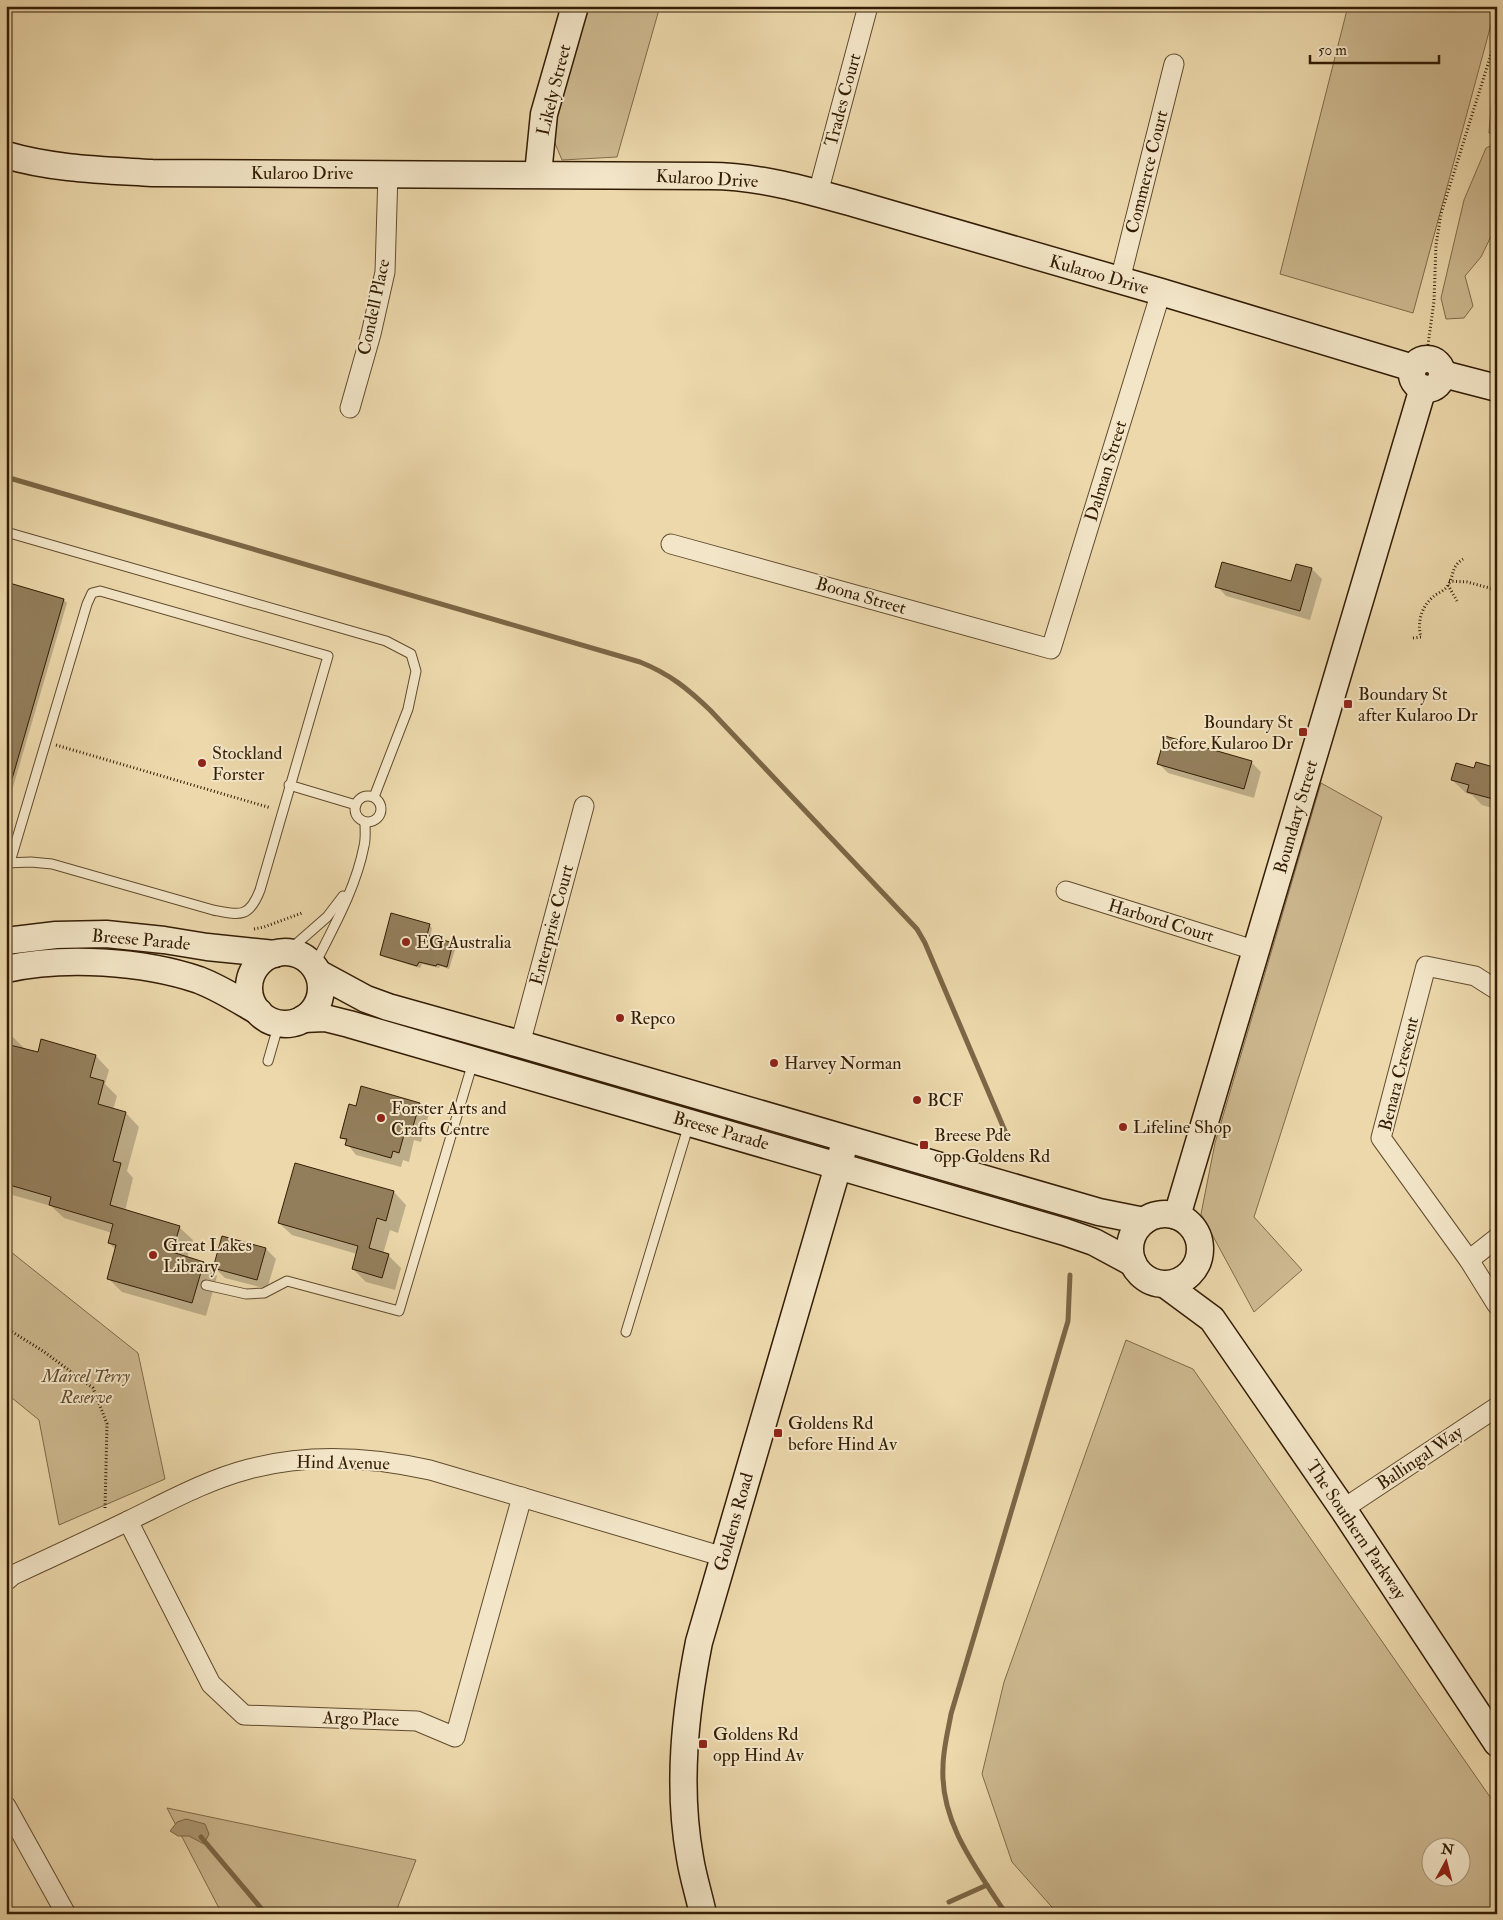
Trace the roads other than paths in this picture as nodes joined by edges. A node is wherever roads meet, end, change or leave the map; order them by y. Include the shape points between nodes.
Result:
1 (575, 6) edge
2 (868, 6) edge
3 (1174, 64) dead end
4 (6, 155) edge
5 (388, 173) junction
6 (538, 174) junction
7 (818, 193) junction
8 (1120, 280) junction
9 (1161, 292) junction
10 (1426, 372) junction
11 (1497, 388) edge
12 (350, 408) dead end
13 (6, 532) edge
14 (671, 544) dead end
15 (1051, 649) joint
16 (289, 785) junction
17 (374, 797) junction
18 (356, 805) junction
19 (584, 806) dead end
20 (365, 823) junction
21 (8, 862) edge
22 (352, 884) junction
23 (1066, 891) dead end
24 (6, 941) edge
25 (1257, 951) junction
26 (281, 953) junction
27 (6, 969) edge
28 (316, 969) junction
29 (1497, 990) edge
30 (280, 1018) junction
31 (520, 1044) junction
32 (474, 1059) junction
33 (268, 1060) dead end
34 (689, 1122) junction
35 (846, 1139) junction
36 (838, 1166) junction
37 (1177, 1216) junction
38 (1144, 1221) junction
39 (1497, 1238) edge
40 (1469, 1260) junction
41 (1198, 1262) junction
42 (1132, 1263) junction
43 (206, 1285) dead end
44 (1166, 1285) junction
45 (1497, 1305) edge
46 (1212, 1319) junction
47 (626, 1332) dead end
48 (1497, 1407) edge
49 (522, 1497) junction
50 (1343, 1509) junction
51 (128, 1521) junction
52 (724, 1557) junction
53 (6, 1581) edge
54 (1497, 1742) edge
55 (6, 1806) edge
56 (66, 1914) edge
57 (703, 1914) edge

1 - 6 main road, Likely Street via 544,114
2 - 7 street, Trades Court
3 - 8 street, Commerce Court
4 - 5 main road, Kularoo Drive via 82,169 152,173
5 - 6 main road, Kularoo Drive
5 - 12 street, Condell Place via 385,272
6 - 7 main road, Kularoo Drive via 726,176
7 - 8 main road, Kularoo Drive
8 - 9 main road, Kularoo Drive
9 - 10 main road, Kularoo Drive
9 - 15 street, Dalman Street
10 - 11 main road, Kularoo Drive
10 - 25 main road, Boundary Street
13 - 17 lane via 386,641 411,654 416,671 408,709
14 - 15 street, Boona Street
16 - 18 lane
16 - 21 lane via 254,904 237,914 52,864
16 - 21 lane via 328,656 100,591 92,593
17 - 18 lane via 365,796
17 - 20 lane via 382,807 380,816 374,822
18 - 20 lane via 357,818
19 - 31 street, Enterprise Court
20 - 22 lane via 365,844
22 - 26 lane via 327,917
22 - 28 lane
23 - 25 street, Harbord Court
24 - 26 main road, Breese Parade via 106,934
25 - 37 main road, Boundary Street
26 - 28 main road via 301,956
26 - 30 main road via 264,959 256,968 250,991 252,1002
27 - 30 main road, Breese Parade via 55,963 104,963 160,969 200,980
28 - 30 main road via 321,983 318,1004 312,1012
28 - 31 main road, Breese Parade via 366,999
29 - 40 street, Benara Crescent via 1475,976 1426,966 1382,1138
30 - 32 main road, Breese Parade via 325,1018
30 - 33 lane
31 - 35 main road, Breese Parade
32 - 34 main road, Breese Parade
32 - 43 lane via 399,1311 287,1281 264,1293 246,1294
34 - 36 main road, Breese Parade
34 - 47 lane
35 - 36 main road, Goldens Road
35 - 38 main road, Breese Parade via 1099,1212
36 - 42 main road, Breese Parade via 1065,1232 1094,1242
36 - 52 main road, Goldens Road
37 - 38 main road via 1160,1214
37 - 41 main road via 1187,1222 1199,1240
38 - 42 main road via 1131,1240
39 - 40 street
40 - 45 street
41 - 44 main road via 1186,1278
41 - 46 main road, The Southern Parkway
42 - 44 main road via 1150,1281
44 - 46 main road, The Southern Parkway
46 - 50 main road, The Southern Parkway
48 - 50 street, Ballingal Way
49 - 51 street, Hind Avenue via 398,1463 316,1459 251,1468 224,1476
49 - 51 street, Argo Place via 454,1737 417,1721 244,1715 211,1684
49 - 52 street, Hind Avenue
50 - 54 main road, The Southern Parkway
51 - 53 street, Hind Avenue
52 - 57 main road, Goldens Road via 699,1642 684,1740 684,1811 690,1858
55 - 56 street

